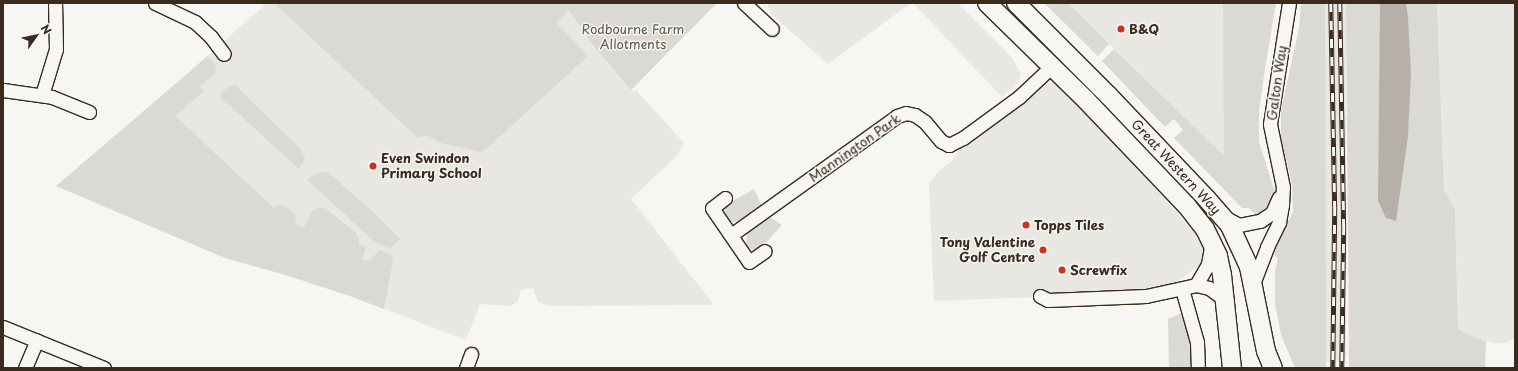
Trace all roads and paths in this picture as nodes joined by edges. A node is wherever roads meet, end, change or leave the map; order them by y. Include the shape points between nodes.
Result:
1 (55, 3) edge
2 (987, 3) edge
3 (1016, 3) edge
4 (1289, 3) edge
5 (164, 5) edge
6 (750, 5) edge
7 (772, 29) dead end
8 (224, 54) dead end
9 (1052, 66) junction
10 (3, 90) edge
11 (42, 95) junction
12 (88, 112) dead end
13 (1283, 187) junction
14 (725, 198) dead end
15 (1222, 215) junction
16 (731, 235) junction
17 (1212, 240) junction
18 (765, 251) dead end
19 (1253, 284) junction
20 (1196, 285) junction
21 (1182, 289) junction
22 (1040, 296) dead end
23 (1226, 300) junction
24 (3, 326) edge
25 (37, 340) junction
26 (471, 354) dead end
27 (25, 368) edge
28 (104, 368) edge
29 (466, 368) edge
30 (1198, 368) edge
31 (1232, 368) edge
32 (1273, 368) edge

1 - 11 street via 56,49
2 - 9 main road, Great Western Way
3 - 15 main road, Great Western Way
4 - 13 street, Galton Way via 1270,124
5 - 8 street via 203,28
6 - 7 street
9 - 16 street, Mannington Park via 1019,97 963,138 949,145 941,141 925,122 915,115 906,113 897,116
9 - 17 main road, Great Western Way via 1187,206
10 - 11 street
11 - 12 street
13 - 15 street via 1272,213 1260,221 1240,225
13 - 19 street, Galton Way via 1279,222
14 - 16 street via 712,208
15 - 19 main road, Great Western Way via 1244,254
16 - 18 street via 749,262
17 - 20 street via 1208,264
17 - 23 main road, Great Western Way via 1218,256
19 - 32 main road, Great Western Way via 1266,351
20 - 21 street
20 - 23 street via 1209,288
21 - 22 street via 1146,296 1105,299 1048,300
21 - 30 street via 1197,342
23 - 31 main road, Great Western Way
24 - 25 street
25 - 27 street
25 - 28 street
26 - 29 street

